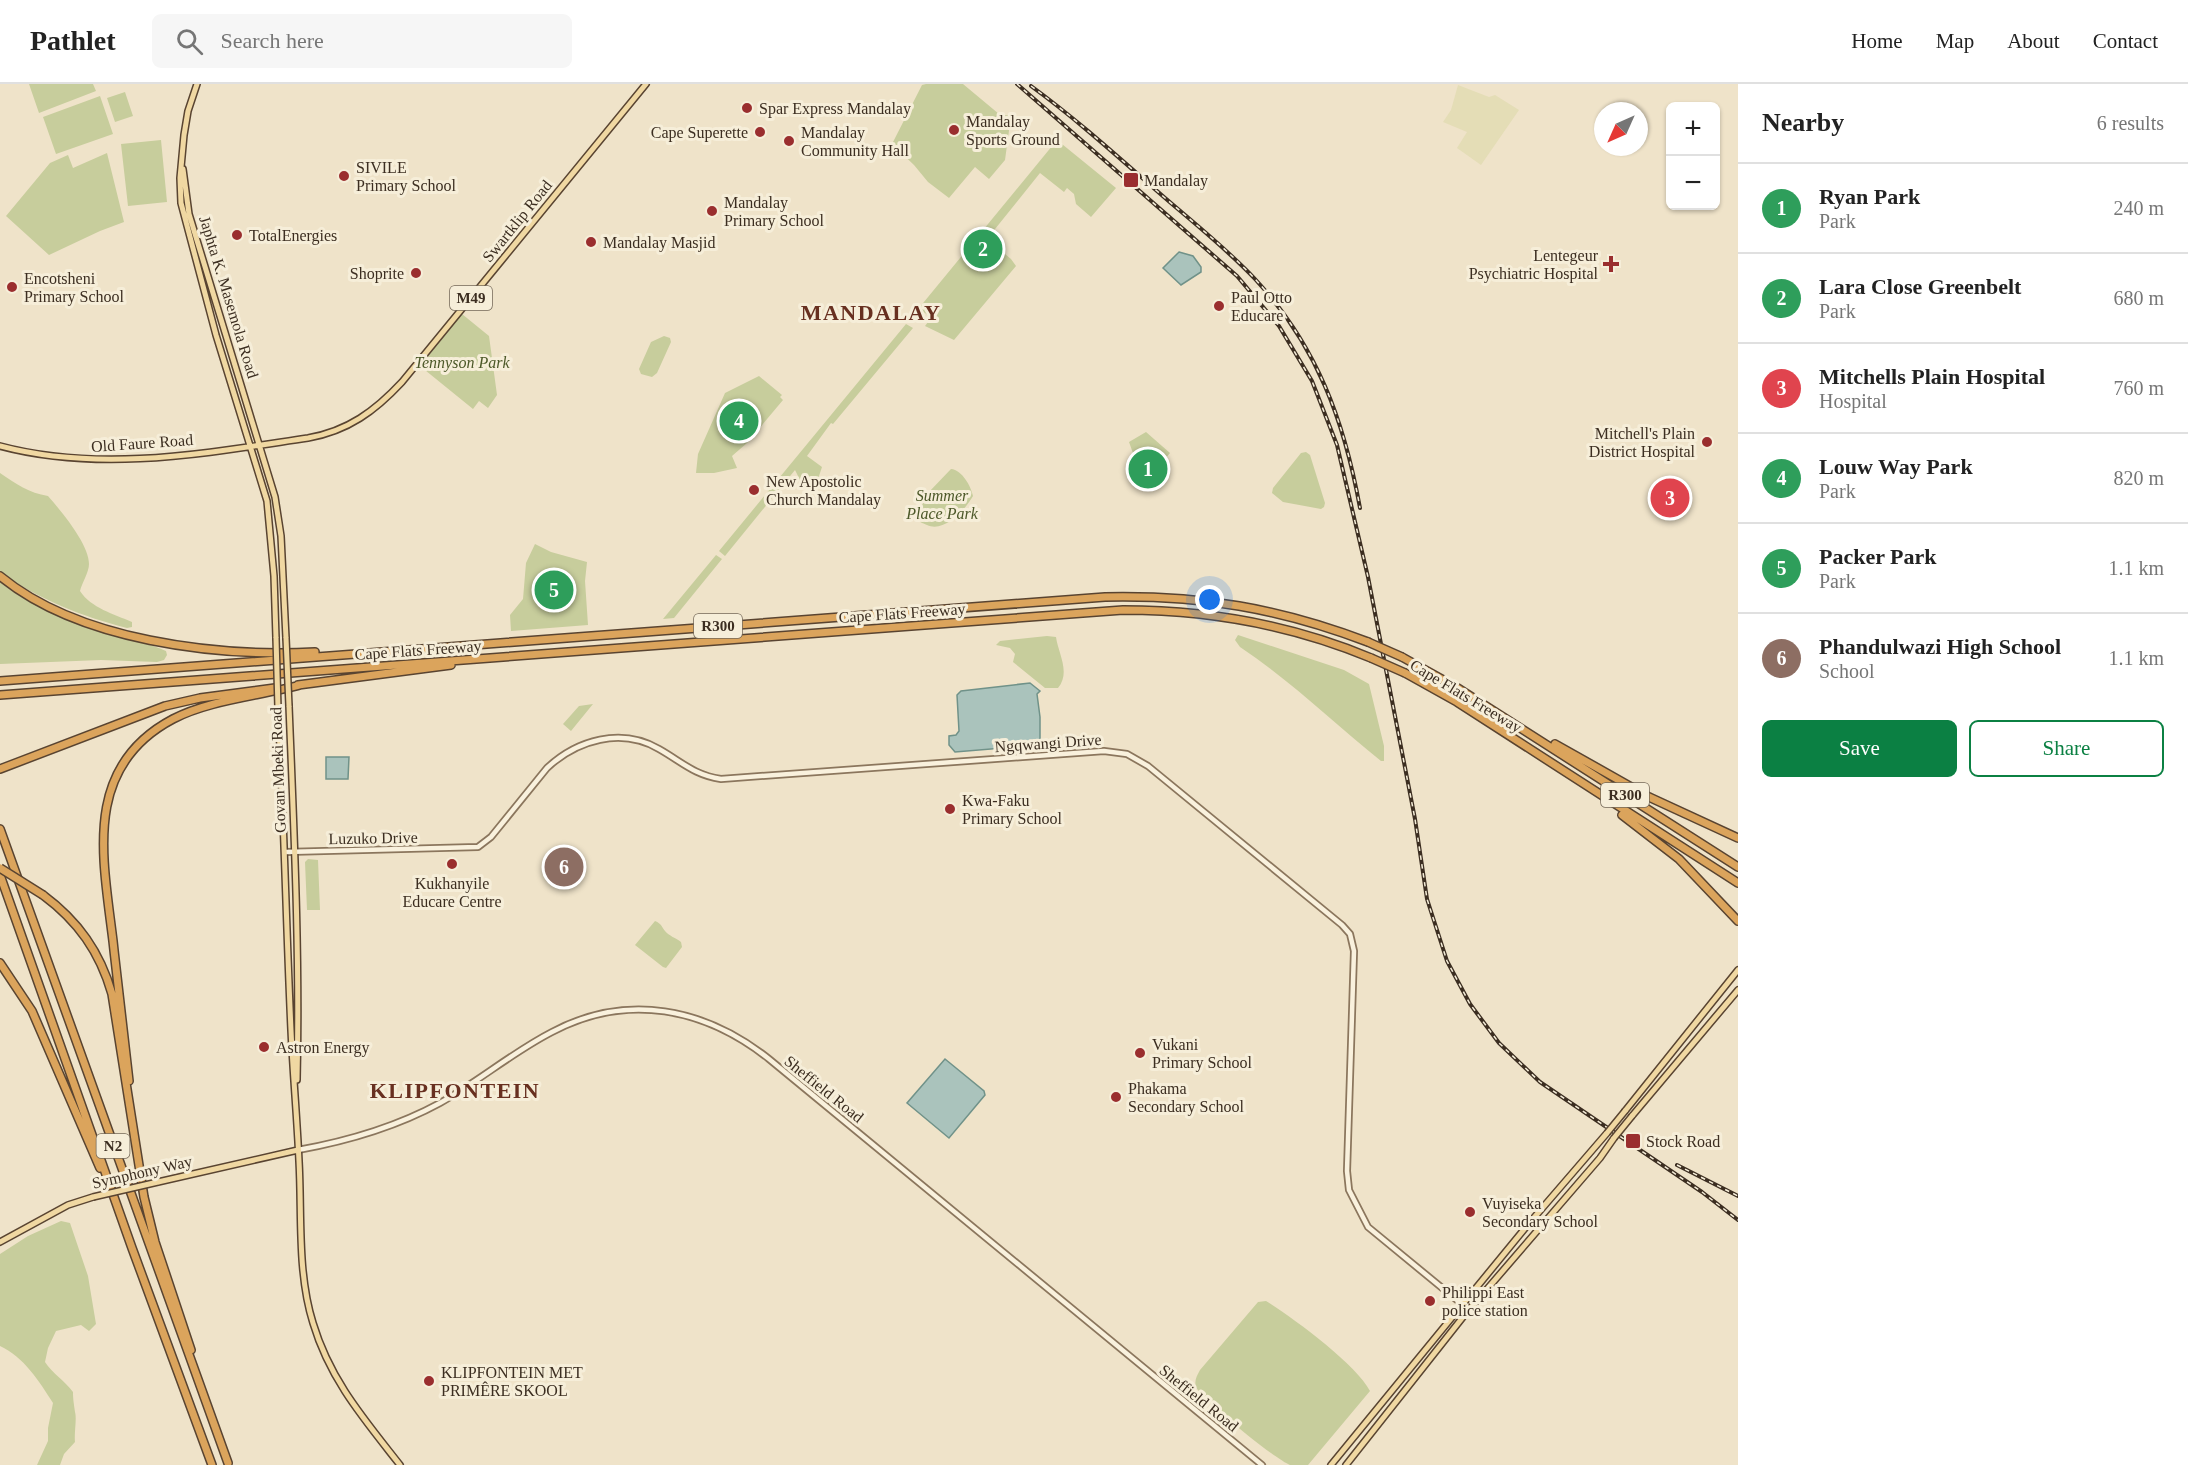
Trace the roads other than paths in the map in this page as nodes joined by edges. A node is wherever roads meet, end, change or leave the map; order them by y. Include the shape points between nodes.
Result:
1 (197, 84) edge
2 (646, 84) edge
3 (182, 156) junction
4 (260, 444) junction
5 (0, 446) edge
6 (250, 446) junction
7 (0, 576) edge
8 (408, 649) junction
9 (496, 658) junction
10 (0, 681) edge
11 (300, 685) junction
12 (0, 695) edge
13 (1513, 723) junction
14 (0, 769) edge
15 (1595, 792) junction
16 (0, 829) edge
17 (1738, 838) edge
18 (461, 848) joint
19 (286, 852) junction
20 (295, 852) junction
21 (1738, 867) edge
22 (0, 868) edge
23 (0, 875) edge
24 (1738, 883) edge
25 (1738, 921) edge
26 (0, 963) edge
27 (1738, 970) edge
28 (1738, 990) edge
29 (296, 1097) junction
30 (134, 1133) junction
31 (298, 1150) junction
32 (0, 1242) edge
33 (132, 1248) junction
34 (1463, 1305) junction
35 (1469, 1310) junction
36 (228, 1464) edge
37 (212, 1465) edge
38 (400, 1465) edge
39 (1262, 1465) edge
40 (1331, 1465) edge
41 (1346, 1465) edge

1 - 3 main road, Japhta K. Masemola Road via 186,122
2 - 4 main road, Swartklip Road / M49 via 388,397 359,420 333,432
3 - 4 main road, Japhta K. Masemola Road via 189,214
3 - 6 main road, Japhta K. Masemola Road via 180,192 186,223
4 - 6 main road, Swartklip Road / M49
4 - 20 main road, Govan Mbeki Road, bridge via 279,520
5 - 6 main road, Old Faure Road / M49 via 52,457 116,461
6 - 19 main road, Govan Mbeki Road, bridge via 267,501 274,576
7 - 8 highway via 57,611 163,643 268,654
8 - 10 highway, Cape Flats Freeway / R300
8 - 13 highway, Cape Flats Freeway / R300, bridge via 1128,596 1173,597 1281,614 1368,642 1456,687
9 - 11 highway
9 - 12 highway, Cape Flats Freeway / R300
9 - 15 highway, Cape Flats Freeway / R300, bridge via 1131,610 1189,613 1250,621 1317,638 1371,658 1456,702
11 - 14 highway via 165,705
11 - 30 highway via 207,706 169,722 132,752 111,789 104,817 103,856
13 - 17 highway via 1649,797
13 - 21 highway, Cape Flats Freeway / R300
15 - 24 highway, Cape Flats Freeway / R300
15 - 25 highway via 1670,851
16 - 36 highway, N2
18 - 20 street, Luzuko Drive
18 - 34 street, Ngqwangi Drive via 486,842 553,762 598,739 644,742 696,773 721,779 1104,751 1132,756 1350,934 1354,951 1349,1190 1368,1227
19 - 20 street, Luzuko Drive
19 - 29 main road, Govan Mbeki Road
20 - 29 main road, Govan Mbeki Road via 300,1024
22 - 30 highway, bridge via 66,914 97,953 112,994
23 - 33 highway, N2
26 - 33 highway via 48,1043
27 - 34 main road, bridge
28 - 35 main road, bridge
29 - 31 main road, Govan Mbeki Road
30 - 36 highway via 155,1242
31 - 32 main road, Symphony Way, bridge via 93,1197 68,1205
31 - 38 main road, Govan Mbeki Road via 304,1271 312,1321 336,1378
31 - 39 street, Sheffield Road via 356,1138 411,1118 546,1035 585,1018 634,1010 698,1019 726,1030 766,1056
33 - 37 highway, N2
34 - 35 street
34 - 40 main road
35 - 41 main road

